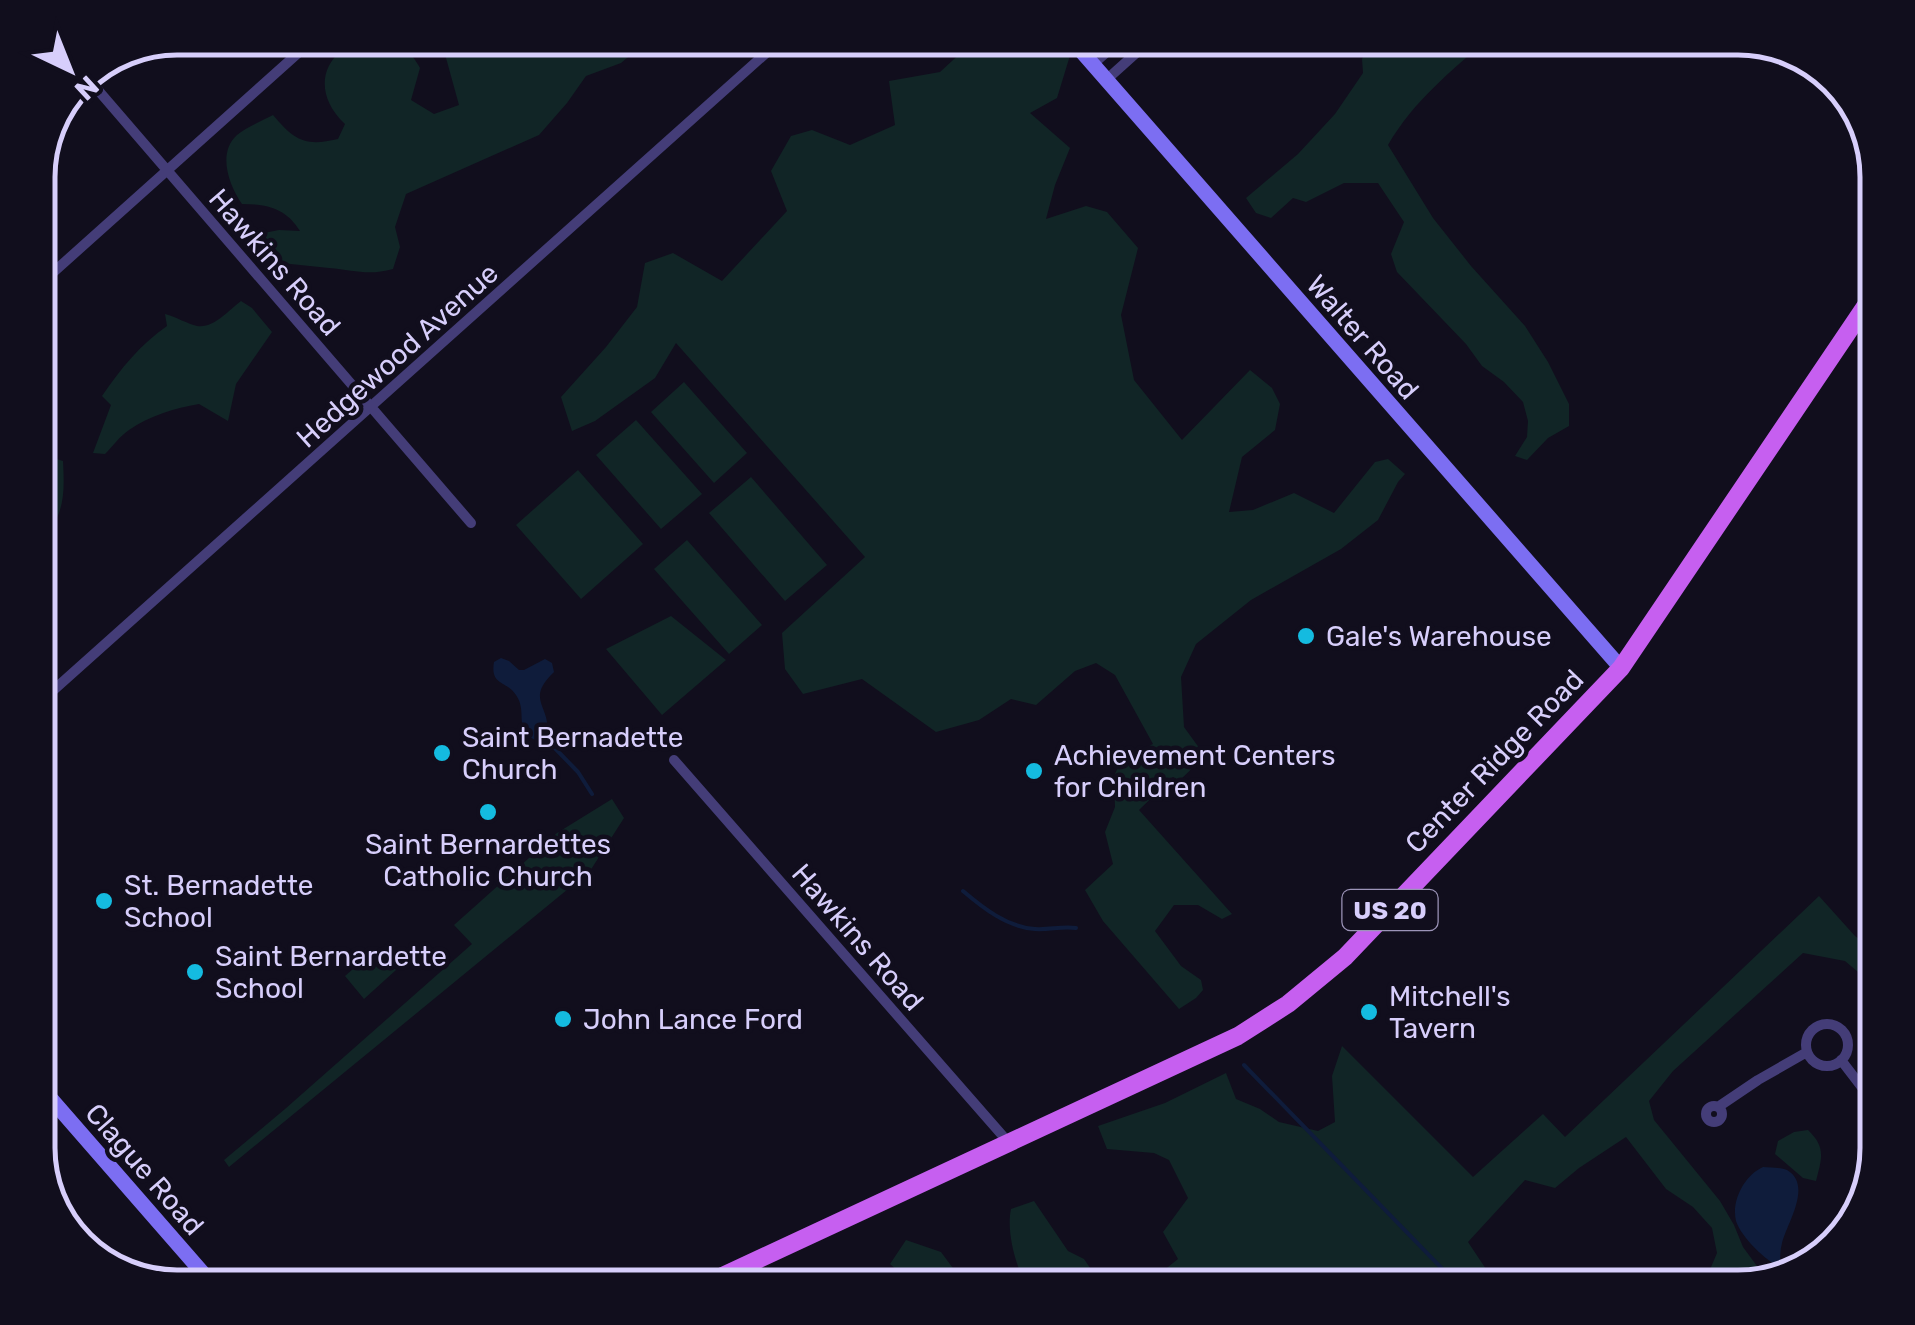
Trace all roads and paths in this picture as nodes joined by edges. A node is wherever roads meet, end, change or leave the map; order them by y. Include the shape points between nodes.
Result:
1 (297, 55) edge
2 (765, 55) edge
3 (1084, 55) edge
4 (1104, 55) edge
5 (1135, 55) edge
6 (1092, 65) junction
7 (1105, 81) junction
8 (120, 116) edge
9 (166, 170) junction
10 (55, 271) edge
11 (1860, 316) edge
12 (370, 406) junction
13 (470, 523) dead end
14 (1621, 668) junction
15 (55, 689) edge
16 (674, 760) dead end
17 (1807, 1052) junction
18 (1841, 1060) junction
19 (1860, 1084) edge
20 (55, 1104) edge
21 (1718, 1107) dead end
22 (1009, 1143) junction
23 (199, 1270) edge
24 (737, 1270) edge

1 - 9 street
2 - 12 street, Hedgewood Avenue
3 - 6 street, Walter Road
4 - 6 street
5 - 7 street
6 - 7 street, Walter Road
7 - 14 street, Walter Road
8 - 9 street, Hawkins Road
9 - 10 street
9 - 12 street, Hawkins Road
11 - 14 main road, Center Ridge Road / US 20
12 - 13 street, Hawkins Road
12 - 15 street, Hedgewood Avenue
14 - 22 main road, Center Ridge Road / US 20 via 1310,988 1238,1036
16 - 22 street, Hawkins Road
17 - 18 street via 1828,1066
17 - 18 street via 1813,1029 1837,1026 1847,1050
17 - 21 street
18 - 19 street
20 - 23 street, Clague Road
22 - 24 main road, Center Ridge Road / US 20

